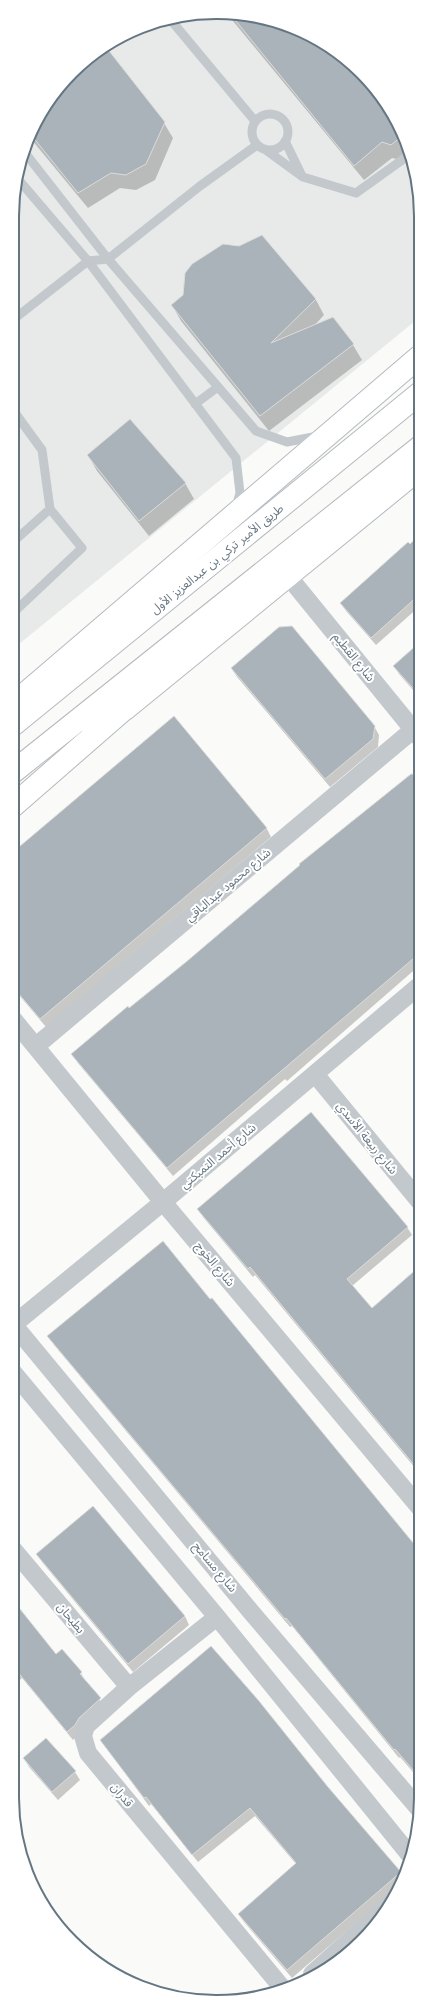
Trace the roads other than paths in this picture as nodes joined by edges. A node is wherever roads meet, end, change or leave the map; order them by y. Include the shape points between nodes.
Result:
1 (174, 24) edge
2 (255, 121) junction
3 (285, 141) junction
4 (257, 145) junction
5 (266, 150) junction
6 (28, 157) edge
7 (405, 159) edge
8 (302, 177) junction
9 (22, 183) edge
10 (108, 259) junction
11 (88, 261) junction
12 (19, 315) edge
13 (414, 361) edge
14 (218, 387) junction
15 (414, 397) edge
16 (195, 404) junction
17 (19, 417) edge
18 (329, 434) junction
19 (414, 452) edge
20 (414, 473) edge
21 (50, 510) junction
22 (234, 516) junction
23 (19, 537) edge
24 (288, 576) junction
25 (19, 607) edge
26 (19, 699) edge
27 (125, 709) junction
28 (19, 720) edge
29 (79, 720) junction
30 (414, 726) edge
31 (414, 734) edge
32 (19, 767) edge
33 (19, 801) edge
34 (414, 990) edge
35 (19, 1026) edge
36 (36, 1046) junction
37 (315, 1074) junction
38 (414, 1195) edge
39 (163, 1202) junction
40 (19, 1319) edge
41 (19, 1332) edge
42 (19, 1345) edge
43 (39, 1357) junction
44 (19, 1378) edge
45 (414, 1501) edge
46 (19, 1556) edge
47 (217, 1617) junction
48 (129, 1687) junction
49 (414, 1803) edge
50 (407, 1851) edge
51 (369, 1922) edge
52 (324, 1963) edge
53 (280, 1985) edge

1 - 2 lane
2 - 3 lane via 265,115 276,115 282,119 287,129
2 - 4 lane via 252,131
3 - 5 lane via 276,149
3 - 8 lane
4 - 5 lane
4 - 10 lane via 200,186
5 - 8 lane
6 - 10 lane
7 - 8 lane via 356,193
9 - 11 lane
10 - 11 lane
10 - 14 lane
11 - 12 lane
11 - 16 lane
13 - 18 main road
14 - 16 lane
14 - 18 lane via 256,431 287,442
15 - 28 main road, طريق الأمير تركي بن عبدالعزيز الأول
16 - 22 lane via 236,458 240,493
17 - 21 lane via 42,450
18 - 22 main road
19 - 29 main road
20 - 24 main road
21 - 23 lane
21 - 25 lane via 82,548
22 - 26 main road
24 - 27 main road
24 - 30 street, شارع القطيم
27 - 29 main road
27 - 33 main road
29 - 32 main road
31 - 36 street, شارع محمود عبدالباقي
34 - 37 street, شارع أحمد التمبكتي
35 - 36 street, شارع الخوج
36 - 39 street, شارع الخوج
37 - 38 street, شارع ربيعة الأسدي
37 - 39 street, شارع أحمد التمبكتي
39 - 40 street, شارع أحمد التمبكتي
39 - 45 street, شارع الخوج
41 - 43 street, شارع مسامح
42 - 43 street
43 - 49 street, شارع مسامح
44 - 47 street
46 - 48 street, بطيحان
47 - 48 street, قدران
47 - 50 street
48 - 53 street, قدران via 86,1726 83,1736 88,1753
51 - 52 street

